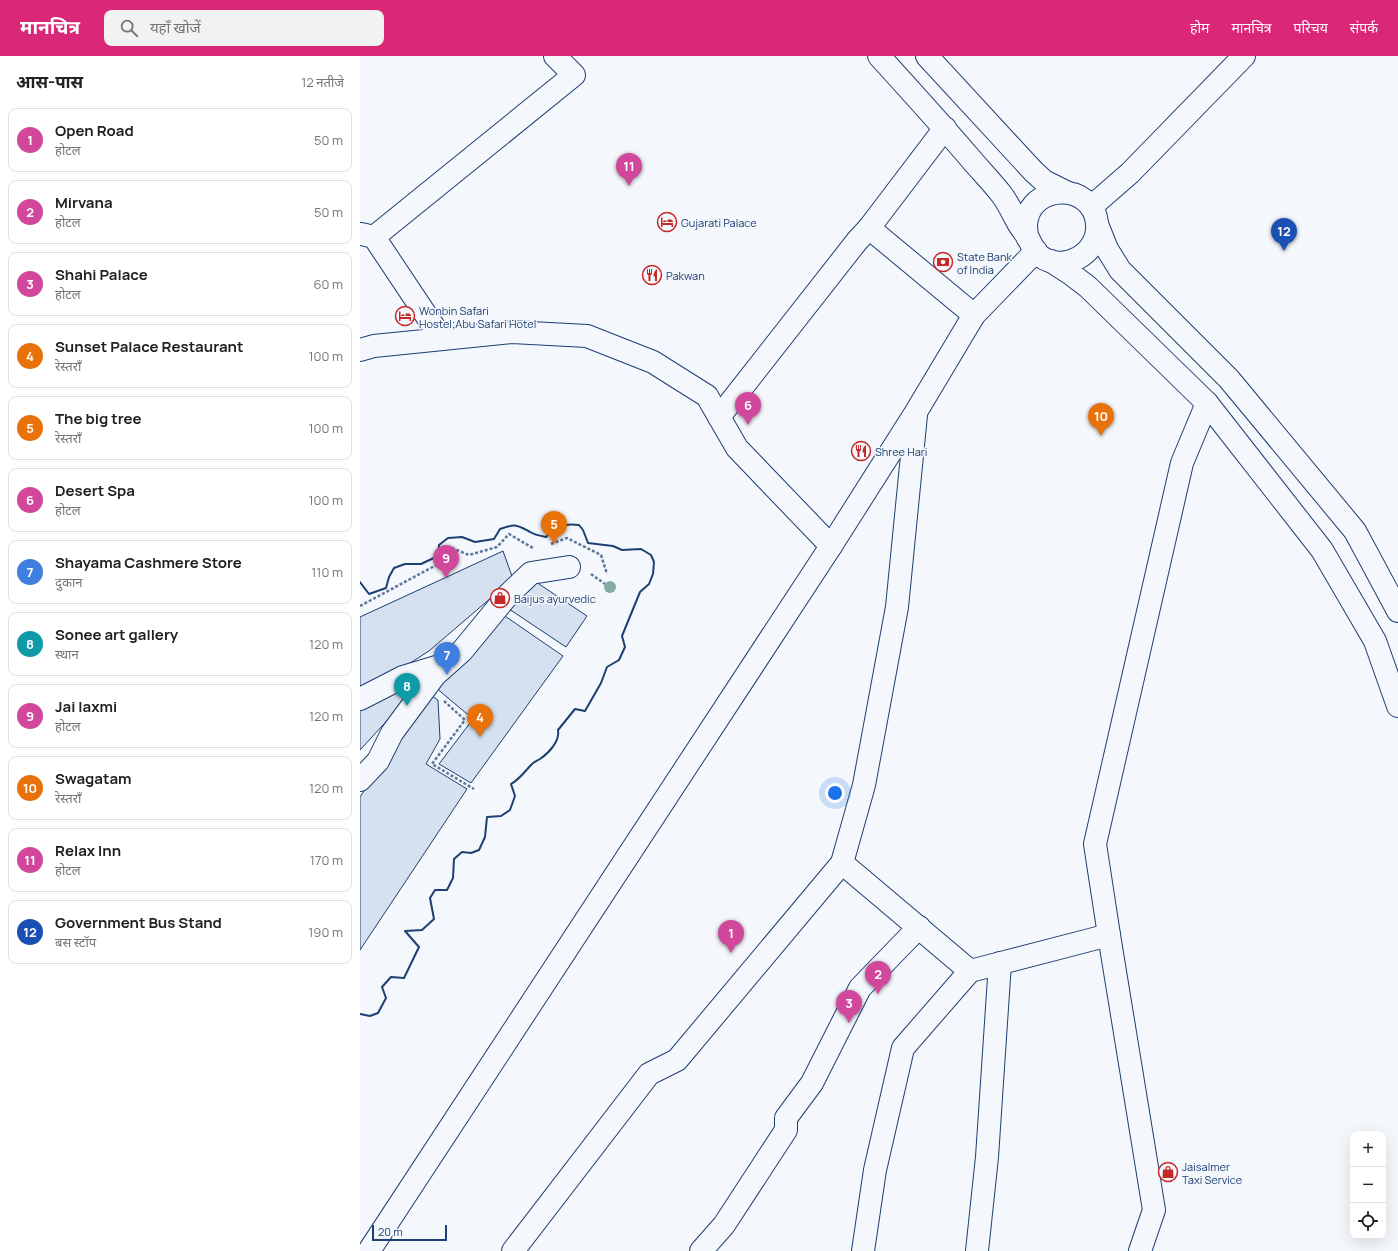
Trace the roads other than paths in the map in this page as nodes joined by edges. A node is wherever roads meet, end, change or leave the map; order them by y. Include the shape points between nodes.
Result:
1 (555, 56) edge
2 (879, 56) edge
3 (927, 56) edge
4 (1244, 56) edge
5 (945, 128) junction
6 (1066, 192) junction
7 (1094, 216) junction
8 (869, 228) junction
9 (367, 235) edge
10 (1038, 250) junction
11 (974, 316) junction
12 (442, 339) junction
13 (360, 350) edge
14 (1207, 403) junction
15 (916, 412) junction
16 (719, 417) junction
17 (831, 546) junction
18 (569, 567) dead end
19 (1398, 611) edge
20 (448, 664) junction
21 (360, 700) edge
22 (1398, 706) edge
23 (360, 780) edge
24 (842, 863) junction
25 (918, 927) junction
26 (1109, 936) junction
27 (1000, 963) junction
28 (970, 971) junction
29 (369, 1251) edge
30 (512, 1251) edge
31 (701, 1251) edge
32 (863, 1251) edge
33 (977, 1251) edge
34 (1140, 1251) edge

1 - 9 street via 574,75
2 - 5 street
3 - 6 street via 1034,172 1044,181
4 - 7 street via 1130,173
5 - 8 street
5 - 10 street via 1002,196
6 - 7 street via 1085,200
6 - 10 street via 1054,192 1043,197 1028,214 1026,226
7 - 10 street via 1096,236 1084,255 1074,261 1063,263
7 - 19 street via 1107,249 1120,270 1229,379 1354,531
8 - 11 street
8 - 16 street
9 - 12 street
10 - 11 street
10 - 14 street via 1088,287
11 - 15 street
12 - 13 street via 374,346
12 - 16 street via 512,332 586,336 653,362 707,396
14 - 22 street via 1322,550 1375,641
14 - 26 street via 1182,463 1095,844
15 - 17 street
15 - 24 street via 897,608 864,785
16 - 17 street via 737,448
17 - 29 street
18 - 20 street via 531,573 508,595 462,651
20 - 21 street via 402,677
20 - 23 street via 435,674 392,733 378,761
24 - 25 street
24 - 30 street via 677,1060 649,1074
25 - 28 street
25 - 31 street via 860,988 812,1083 786,1118 786,1130 724,1225
26 - 27 street
26 - 34 street via 1154,1210
27 - 28 street
27 - 33 street
28 - 32 street via 903,1048 875,1170

